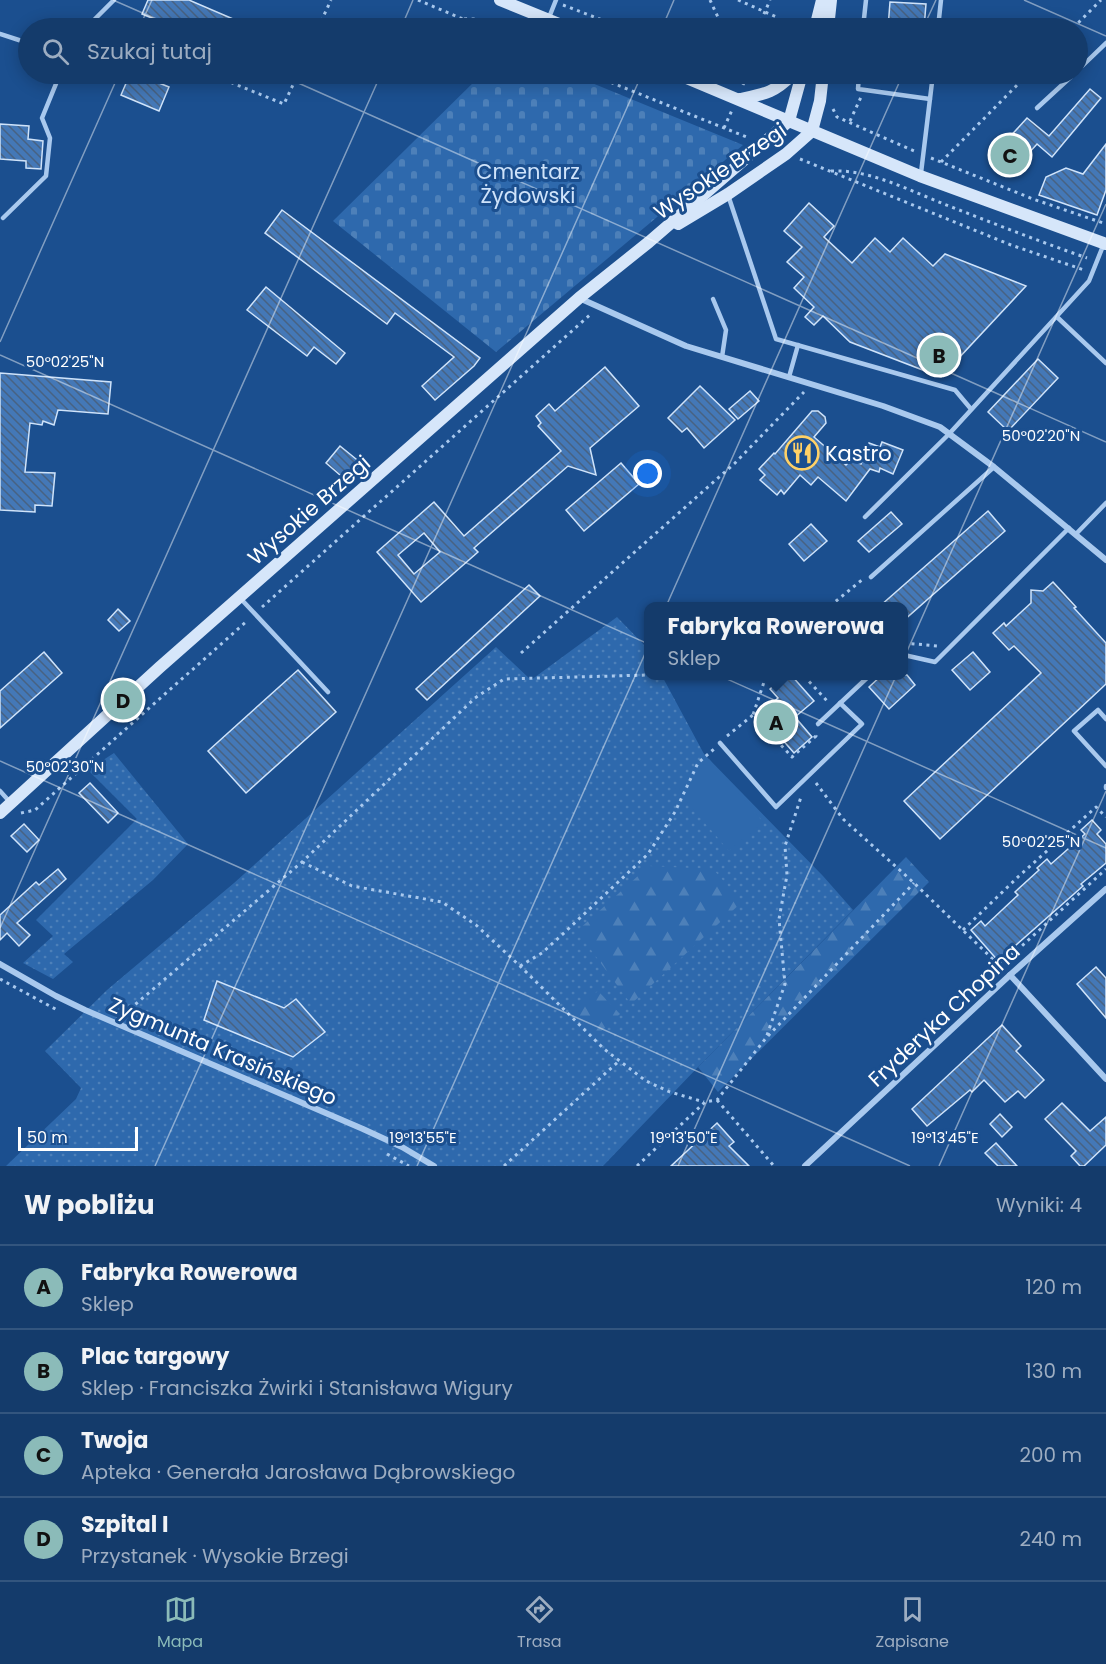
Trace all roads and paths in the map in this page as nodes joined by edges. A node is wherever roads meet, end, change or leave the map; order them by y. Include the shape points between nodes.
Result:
1 (114, 0) edge
2 (331, 0) edge
3 (500, 0) edge
4 (710, 0) edge
5 (738, 0) edge
6 (770, 0) edge
7 (822, 0) edge
8 (831, 0) edge
9 (866, 0) edge
10 (941, 0) edge
11 (1101, 0) edge
12 (420, 1) edge
13 (556, 1) edge
14 (765, 12) junction
15 (96, 18) edge
16 (323, 18) edge
17 (458, 18) edge
18 (543, 18) edge
19 (549, 18) edge
20 (598, 18) edge
21 (718, 18) edge
22 (762, 18) edge
23 (775, 18) edge
24 (817, 18) edge
25 (829, 18) edge
26 (864, 18) edge
27 (939, 18) edge
28 (1083, 18) edge
29 (0, 34) edge
30 (18, 39) edge
31 (1106, 43) edge
32 (1088, 60) edge
33 (56, 84) edge
34 (235, 84) edge
35 (293, 84) edge
36 (614, 84) edge
37 (702, 84) edge
38 (783, 84) edge
39 (799, 84) edge
40 (822, 84) edge
41 (858, 84) edge
42 (932, 84) edge
43 (1018, 84) edge
44 (1063, 84) edge
45 (864, 90) junction
46 (740, 99) junction
47 (930, 99) junction
48 (830, 105) dead end
49 (1037, 108) dead end
50 (789, 121) junction
51 (849, 122) junction
52 (812, 131) junction
53 (762, 144) junction
54 (786, 154) junction
55 (923, 155) junction
56 (941, 162) junction
57 (829, 171) junction
58 (920, 176) junction
59 (728, 194) junction
60 (3, 218) dead end
61 (1106, 224) edge
62 (649, 242) junction
63 (1105, 244) edge
64 (1098, 261) junction
65 (1093, 273) junction
66 (579, 298) junction
67 (713, 299) dead end
68 (599, 307) junction
69 (590, 315) junction
70 (1057, 317) junction
71 (601, 319) dead end
72 (798, 345) junction
73 (722, 357) junction
74 (1106, 363) edge
75 (789, 377) junction
76 (796, 386) dead end
77 (971, 410) junction
78 (949, 434) junction
79 (994, 467) junction
80 (1106, 502) edge
81 (865, 517) dead end
82 (1069, 528) junction
83 (1076, 534) junction
84 (1106, 560) edge
85 (871, 577) joint
86 (239, 597) junction
87 (835, 602) edge
88 (255, 614) junction
89 (521, 653) dead end
90 (908, 657) edge
91 (644, 675) edge
92 (764, 680) edge
93 (808, 680) edge
94 (863, 680) edge
95 (328, 692) dead end
96 (836, 696) dead end
97 (829, 703) junction
98 (840, 703) junction
99 (821, 710) dead end
100 (753, 715) junction
101 (1106, 718) edge
102 (818, 724) dead end
103 (811, 730) dead end
104 (720, 743) junction
105 (1106, 766) edge
106 (810, 775) junction
107 (0, 791) edge
108 (5, 809) edge
109 (1106, 817) edge
110 (302, 862) junction
111 (1106, 868) edge
112 (914, 883) junction
113 (1106, 889) edge
114 (963, 930) junction
115 (0, 964) edge
116 (520, 966) junction
117 (1000, 966) junction
118 (1010, 975) junction
119 (119, 1025) junction
120 (766, 1038) junction
121 (619, 1061) junction
122 (1106, 1079) edge
123 (717, 1100) junction
124 (705, 1102) junction
125 (434, 1166) edge
126 (504, 1166) edge
127 (636, 1166) edge
128 (774, 1166) edge
129 (805, 1166) edge

1 - 15 lane
2 - 16 path
3 - 18 street
4 - 21 path
5 - 14 path
6 - 14 path
7 - 24 street
8 - 25 street
9 - 26 lane
10 - 27 lane
11 - 28 path
12 - 17 path
13 - 19 lane
13 - 20 path
14 - 22 path
14 - 23 path
29 - 30 lane
31 - 32 lane
33 - 60 lane via 42,118 50,138 46,176
34 - 35 path via 284,104
36 - 53 path
37 - 46 street
38 - 46 street via 766,94
39 - 50 street
40 - 52 street
41 - 45 lane via 858,89
42 - 47 lane
43 - 56 path
44 - 49 lane
45 - 47 lane
45 - 51 path
46 - 50 street
47 - 55 lane
48 - 51 path via 837,117
50 - 52 street
50 - 53 street, Wysokie Brzegi
51 - 55 path
52 - 54 street, Wysokie Brzegi
52 - 58 street
53 - 62 street, Wysokie Brzegi
54 - 57 path
54 - 59 street, Wysokie Brzegi
55 - 56 path
55 - 58 lane
56 - 61 path
57 - 64 path via 845,170 875,177
57 - 65 path via 1011,245
58 - 63 street
59 - 62 street, Wysokie Brzegi
59 - 72 lane via 776,339
62 - 66 street, Wysokie Brzegi
63 - 64 lane
64 - 65 lane
65 - 70 lane
66 - 68 street
66 - 86 street, Wysokie Brzegi
67 - 73 lane via 726,330
68 - 69 path
68 - 73 street via 686,346
69 - 71 path
69 - 88 path
70 - 74 lane
70 - 77 lane
72 - 75 lane
72 - 77 lane via 955,390
73 - 75 street
75 - 78 street via 883,406
76 - 89 path via 806,389 735,462
77 - 78 lane
78 - 79 street
78 - 81 lane
79 - 82 street
79 - 85 lane
80 - 83 lane
82 - 83 street
82 - 90 lane via 935,662
83 - 84 street
85 - 87 path via 860,580
86 - 88 lane
86 - 108 street, Wysokie Brzegi
88 - 95 lane
88 - 108 path via 35,810 15,815
91 - 110 path via 504,679 475,698
92 - 100 path
93 - 97 path
94 - 98 lane
96 - 97 path
97 - 99 path
98 - 102 lane
98 - 106 lane via 862,724
100 - 103 path via 792,757 816,736
100 - 104 path
101 - 105 lane via 1098,710 1074,731
104 - 106 lane via 776,807
104 - 116 path via 698,763 675,812 648,854 542,953
106 - 112 path via 843,819
106 - 120 path via 785,846 787,875 779,918 785,984
107 - 108 lane
109 - 114 path via 1096,807
110 - 116 path via 352,886 442,902 476,925
110 - 119 path via 124,1014
111 - 117 path
112 - 114 path
112 - 120 path
113 - 118 street, Fryderyka Chopina
114 - 117 path
115 - 119 street, Zygmunta Krasińskiego
116 - 121 path
117 - 118 path
118 - 122 street
118 - 129 street, Fryderyka Chopina
119 - 125 street, Zygmunta Krasińskiego via 363,1129
120 - 123 path
121 - 124 path via 646,1081
121 - 126 path
123 - 124 path
123 - 128 path
124 - 127 path

